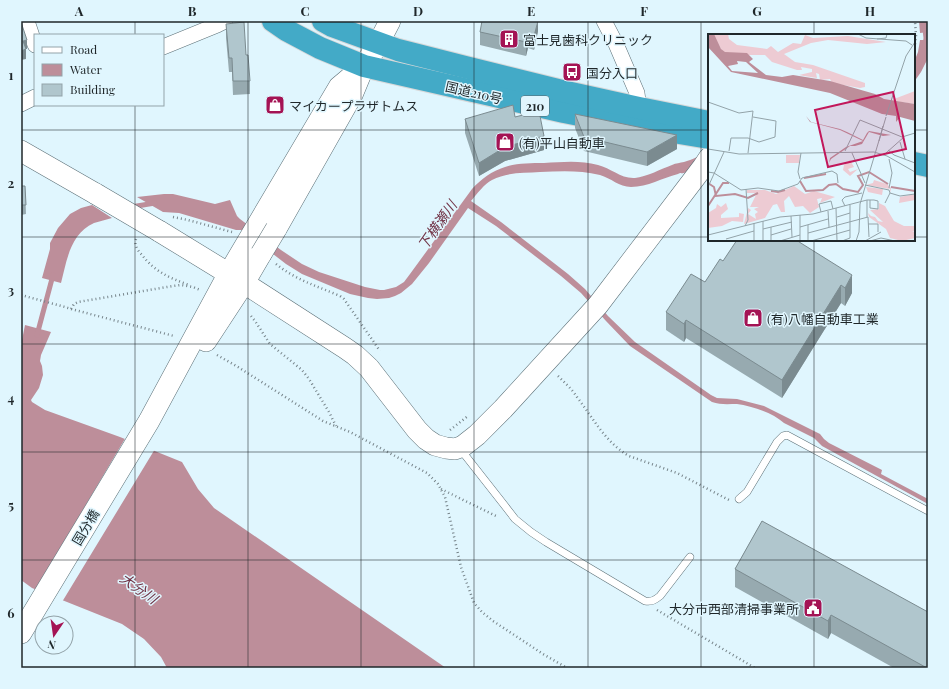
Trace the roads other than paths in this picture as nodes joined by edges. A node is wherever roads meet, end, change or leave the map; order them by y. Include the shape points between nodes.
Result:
1 (27, 21) edge
2 (225, 21) edge
3 (272, 21) edge
4 (323, 21) edge
5 (390, 21) edge
6 (604, 21) edge
7 (206, 25) edge
8 (34, 42) edge
9 (378, 44) junction
10 (164, 46) edge
11 (364, 66) junction
12 (34, 98) edge
13 (21, 104) edge
14 (639, 108) junction
15 (708, 122) edge
16 (708, 138) edge
17 (21, 151) edge
18 (708, 160) edge
19 (915, 164) edge
20 (928, 166) edge
21 (237, 278) junction
22 (453, 440) junction
23 (739, 499) road end
24 (928, 511) edge
25 (690, 557) dead end
26 (21, 632) edge

1 - 8 street
2 - 7 street
3 - 11 highway, 国道210号 / 210 via 320,48
4 - 9 highway, 国道210号 / 210
5 - 9 street, 国分橋
6 - 14 street via 636,93
7 - 10 street
9 - 11 street, 国分橋
9 - 14 highway, 国道210号 / 210 via 530,84
11 - 16 highway, 国道210号 / 210 via 619,124
11 - 21 street, 国分橋, bridge via 352,95
12 - 13 street
14 - 15 highway, 国道210号 / 210
17 - 21 street, bridge via 96,194 163,224
18 - 22 street via 598,305 477,435 467,444
19 - 20 highway
21 - 22 street via 354,354 369,368 426,439 435,445 455,449
21 - 26 street, 国分橋 via 199,347 149,421
22 - 25 lane via 515,518 531,532 646,601 650,602 660,596
23 - 24 lane via 747,492 777,442 787,435

